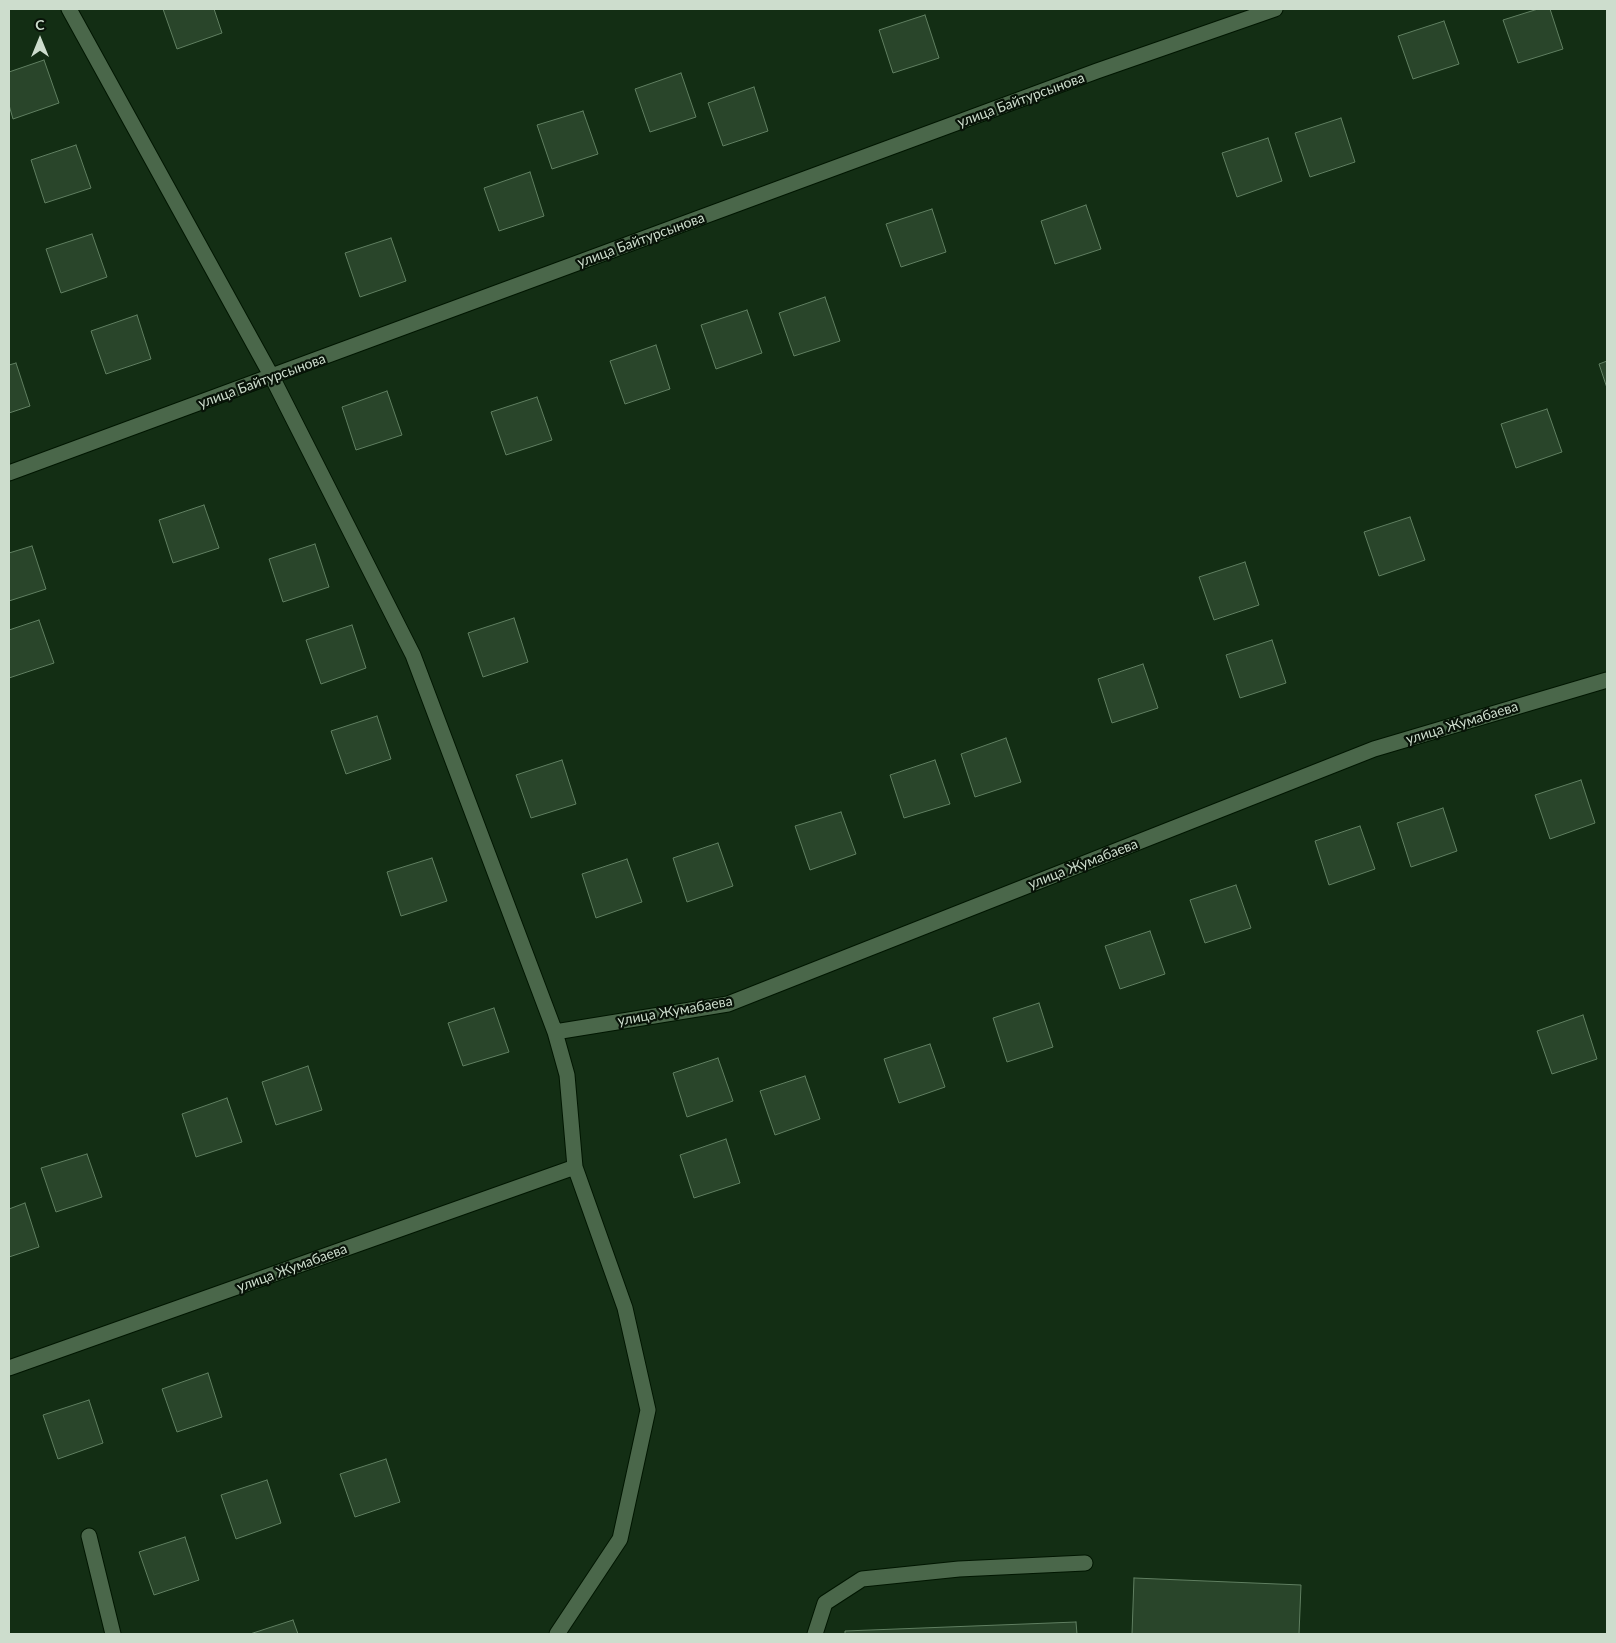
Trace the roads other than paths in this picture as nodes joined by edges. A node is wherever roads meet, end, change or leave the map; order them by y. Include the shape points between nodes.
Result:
1 (69, 9) edge
2 (1274, 9) edge
3 (272, 377) junction
4 (9, 473) edge
5 (1607, 680) edge
6 (555, 1032) junction
7 (575, 1167) junction
8 (9, 1368) edge
9 (89, 1536) dead end
10 (1085, 1563) dead end
11 (113, 1634) edge
12 (557, 1634) edge
13 (816, 1634) edge

1 - 3 street
2 - 3 street, улица Байтурсынова via 1097,71
3 - 4 street, улица Байтурсынова
3 - 6 street via 413,655
5 - 6 street, улица Жумабаева via 1374,750 728,1004
6 - 7 street via 567,1075
7 - 8 street, улица Жумабаева
7 - 12 street via 625,1308 648,1410 620,1539
9 - 11 street
10 - 13 street via 959,1569 862,1579 825,1603

